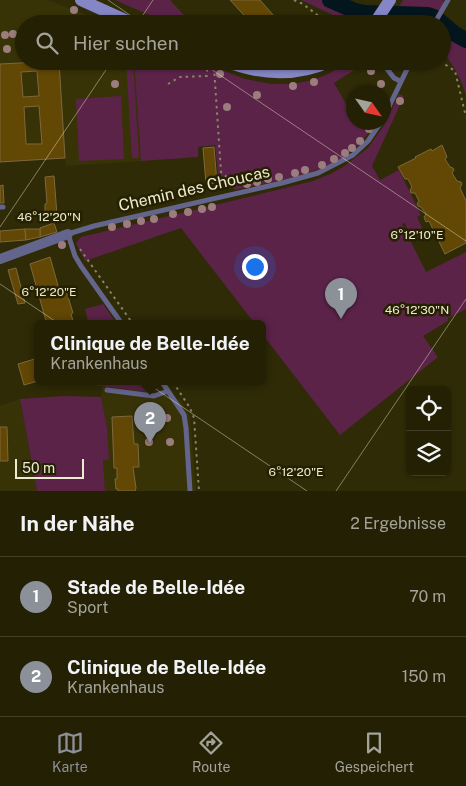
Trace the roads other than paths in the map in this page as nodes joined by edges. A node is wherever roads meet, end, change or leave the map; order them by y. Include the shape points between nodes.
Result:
1 (81, 0) edge
2 (448, 0) edge
3 (114, 15) edge
4 (439, 15) edge
5 (256, 70) edge
6 (306, 70) edge
7 (388, 70) edge
8 (406, 70) edge
9 (400, 81) junction
10 (391, 101) edge
11 (374, 130) edge
12 (68, 234) junction
13 (0, 259) edge
14 (119, 320) edge
15 (164, 385) edge
16 (107, 390) dead end
17 (168, 391) junction
18 (190, 491) edge

1 - 3 street
2 - 4 lane
5 - 6 street via 276,73
7 - 9 lane
8 - 9 lane
9 - 10 lane
11 - 12 lane, Chemin des Choucas via 353,155 309,176
12 - 13 street, Chemin des Choucas
12 - 14 lane via 81,266
15 - 17 lane
16 - 17 lane via 154,396
17 - 18 lane via 185,421

